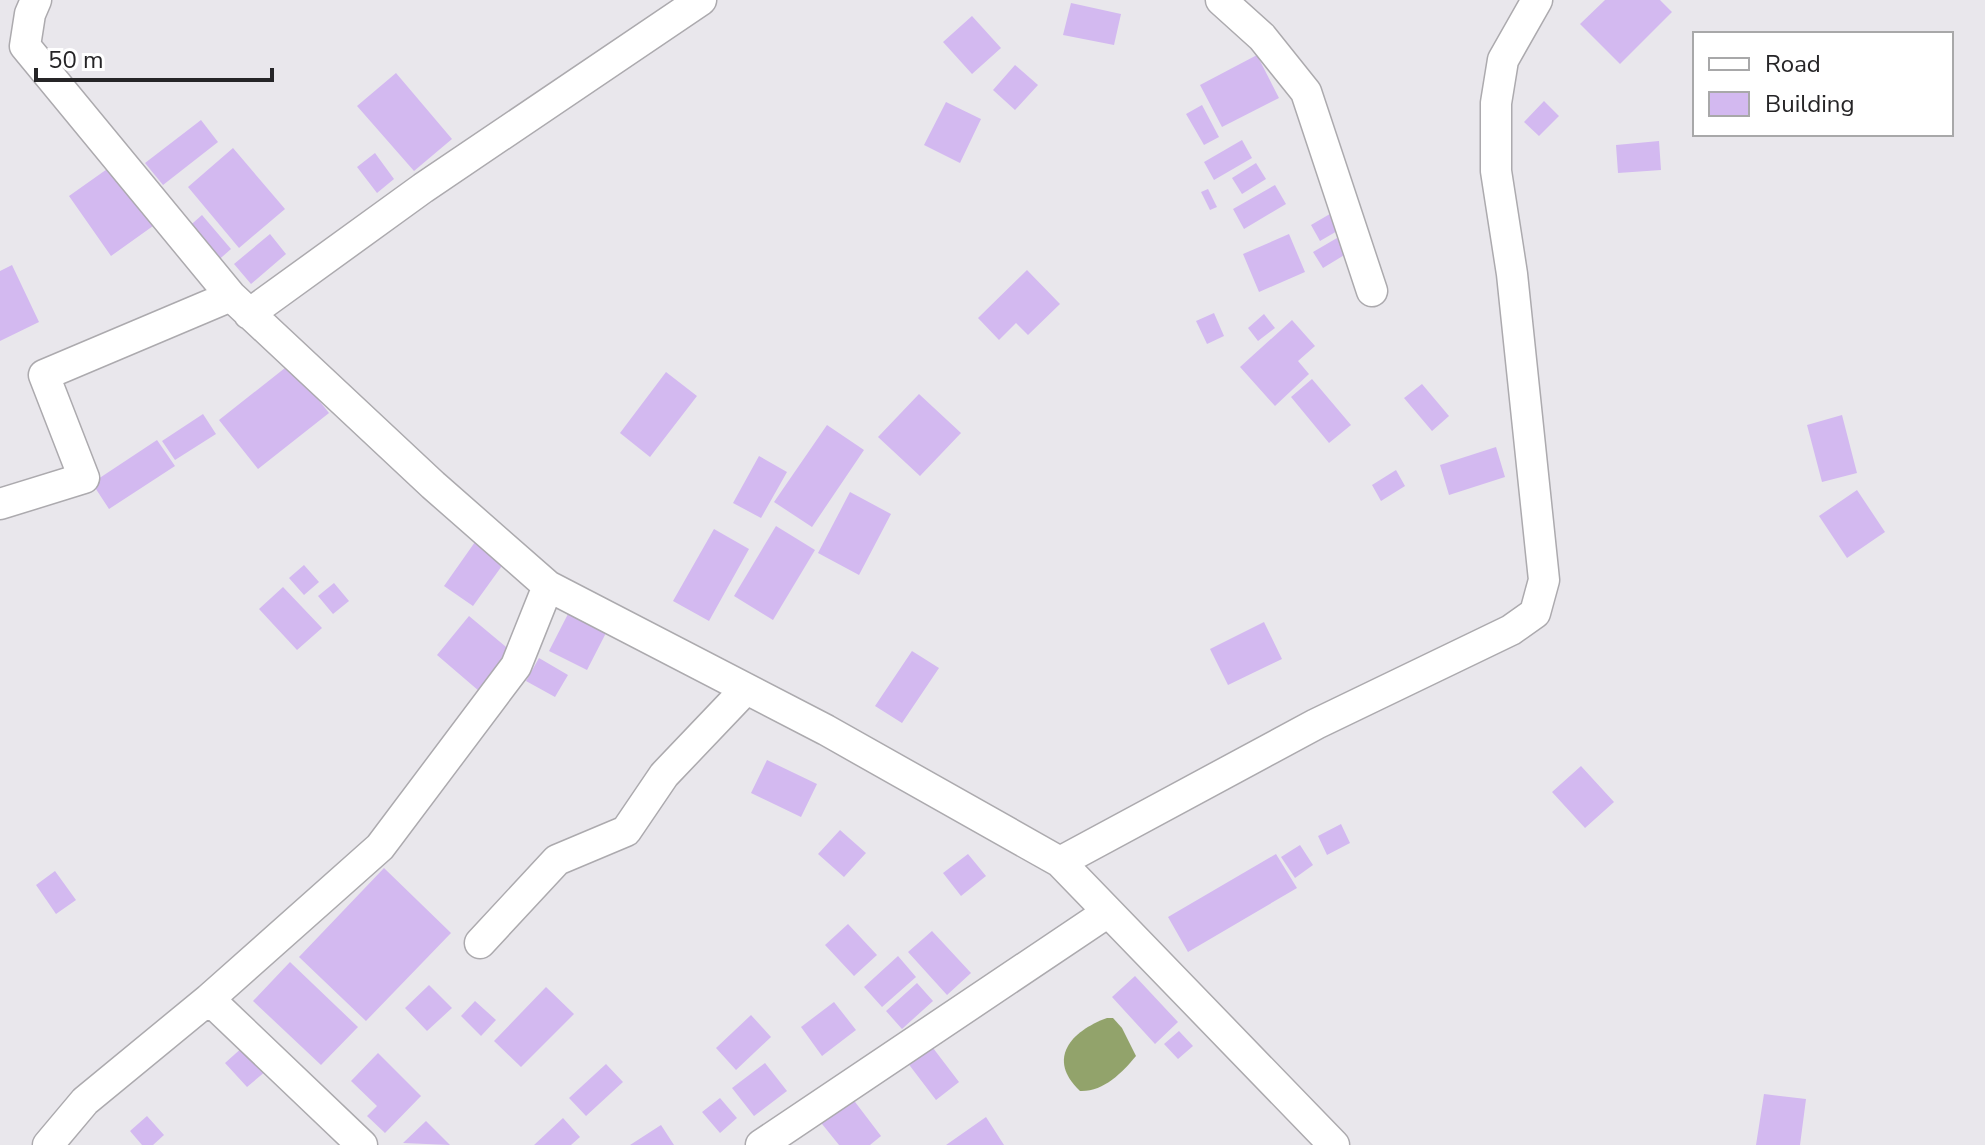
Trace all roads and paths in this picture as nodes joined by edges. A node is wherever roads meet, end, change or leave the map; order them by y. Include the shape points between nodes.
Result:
1 (36, 0) edge
2 (701, 0) edge
3 (1221, 0) edge
4 (1537, 0) edge
5 (1372, 291) dead end
6 (240, 305) junction
7 (0, 504) edge
8 (548, 586) junction
9 (745, 690) junction
10 (1060, 862) junction
11 (1108, 912) junction
12 (480, 943) dead end
13 (209, 999) junction
14 (48, 1145) edge
15 (362, 1145) edge
16 (761, 1145) edge
17 (1334, 1145) edge

1 - 6 street via 25,46
2 - 6 street
3 - 5 street via 1262,37 1306,92
4 - 10 street via 1503,60 1496,103 1496,171 1544,580 1535,613
6 - 7 street via 44,375 84,478
6 - 8 street
8 - 9 street
8 - 13 street via 516,666 380,847
9 - 10 street
9 - 12 street via 664,775 626,831 557,860
10 - 11 street
11 - 16 street
11 - 17 street
13 - 14 street via 85,1101
13 - 15 street

